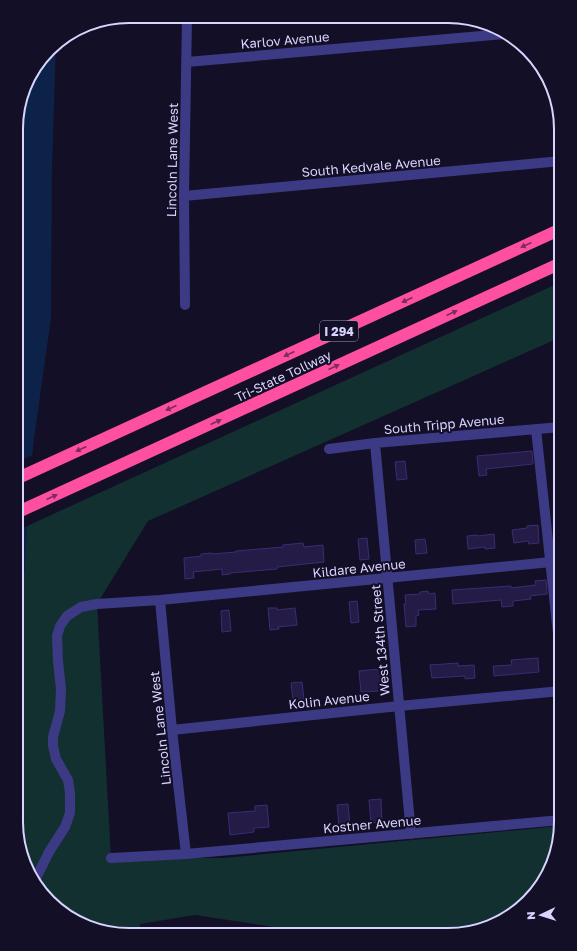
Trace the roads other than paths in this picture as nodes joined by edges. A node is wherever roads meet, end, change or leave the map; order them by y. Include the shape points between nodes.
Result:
1 (187, 23) edge
2 (496, 35) edge
3 (187, 62) junction
4 (554, 162) edge
5 (184, 196) junction
6 (554, 232) edge
7 (554, 266) edge
8 (184, 304) dead end
9 (554, 428) edge
10 (536, 429) junction
11 (375, 443) junction
12 (329, 449) dead end
13 (23, 476) edge
14 (23, 510) edge
15 (550, 562) junction
16 (554, 562) edge
17 (387, 578) junction
18 (554, 598) edge
19 (160, 600) junction
20 (554, 692) edge
21 (399, 706) junction
22 (172, 730) junction
23 (554, 821) edge
24 (411, 834) junction
25 (186, 854) junction
26 (111, 858) dead end
27 (37, 876) edge

1 - 3 street, Lincoln Lane West
2 - 3 street, Karlov Avenue
3 - 5 street, Lincoln Lane West
4 - 5 street, South Kedvale Avenue
5 - 8 street, Lincoln Lane West
6 -> 13 highway, Tri-State Tollway / I 294
14 -> 7 highway, Tri-State Tollway / I 294
9 - 10 street, South Tripp Avenue
10 - 11 street, South Tripp Avenue
10 - 15 street
11 - 12 street, South Tripp Avenue
11 - 17 street, West 134th Street
15 - 16 street, Kildare Avenue
15 - 17 street, Kildare Avenue
15 - 18 street
17 - 19 street, Kildare Avenue
17 - 21 street, West 134th Street
19 - 22 street, Lincoln Lane West
19 - 27 street, Kildare Avenue via 81,607 67,616 60,626 57,636 60,711 53,746 56,759 68,780 70,813 65,827
20 - 21 street, Kolin Avenue
21 - 22 street, Kolin Avenue
21 - 24 street, West 134th Street
22 - 25 street, Lincoln Lane West
23 - 24 street, Kostner Avenue
24 - 25 street, Kostner Avenue
25 - 26 street, Kostner Avenue

